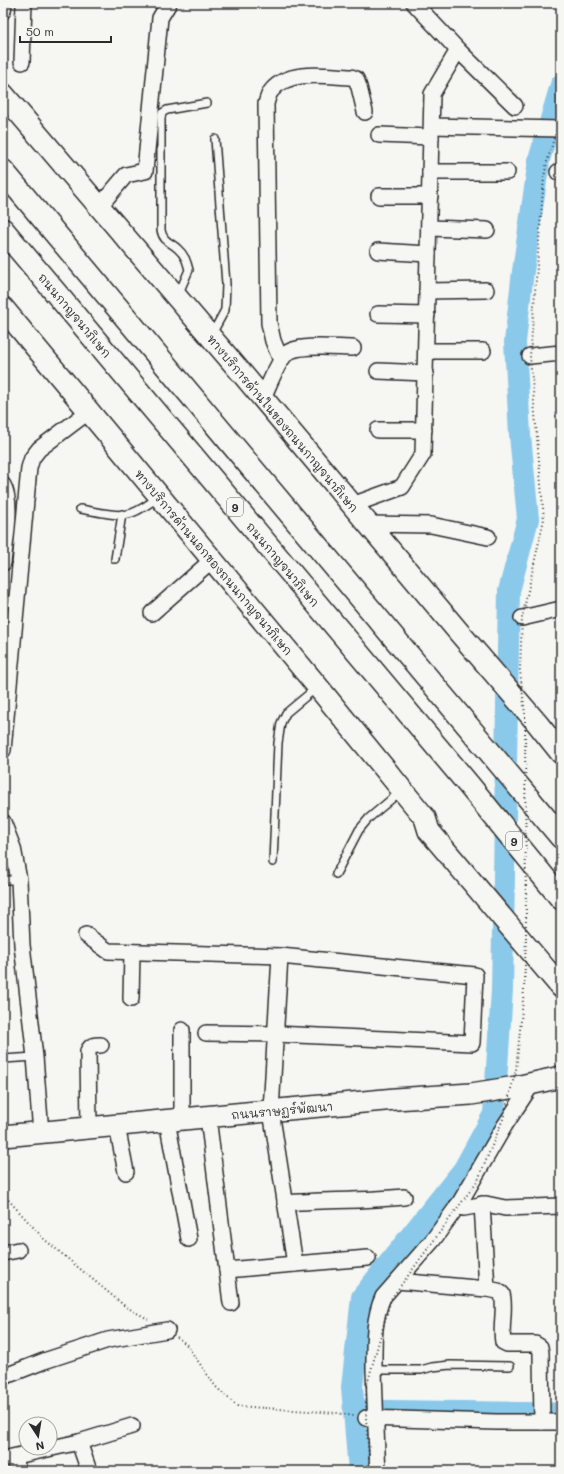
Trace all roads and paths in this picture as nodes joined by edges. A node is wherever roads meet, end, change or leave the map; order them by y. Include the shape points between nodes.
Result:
1 (4, 3) edge
2 (24, 3) edge
3 (169, 3) edge
4 (414, 3) edge
5 (3, 11) edge
6 (458, 50) junction
7 (22, 62) dead end
8 (3, 94) edge
9 (207, 103) dead end
10 (515, 106) dead end
11 (365, 112) dead end
12 (561, 115) edge
13 (561, 129) edge
14 (431, 132) junction
15 (379, 135) dead end
16 (215, 139) dead end
17 (3, 171) edge
18 (430, 172) junction
19 (507, 172) dead end
20 (379, 196) dead end
21 (430, 196) junction
22 (99, 207) junction
23 (429, 228) junction
24 (3, 230) edge
25 (488, 230) dead end
26 (378, 251) dead end
27 (428, 254) junction
28 (486, 290) dead end
29 (428, 291) junction
30 (177, 297) junction
31 (3, 308) edge
32 (378, 314) dead end
33 (427, 315) junction
34 (211, 336) junction
35 (353, 348) dead end
36 (426, 351) junction
37 (483, 351) dead end
38 (561, 353) edge
39 (530, 356) junction
40 (281, 360) junction
41 (378, 371) dead end
42 (426, 373) junction
43 (263, 398) junction
44 (88, 412) junction
45 (378, 430) dead end
46 (424, 430) junction
47 (3, 485) edge
48 (159, 496) junction
49 (352, 506) junction
50 (80, 509) dead end
51 (122, 514) junction
52 (368, 524) junction
53 (5, 528) edge
54 (488, 537) dead end
55 (116, 559) dead end
56 (212, 560) junction
57 (3, 563) edge
58 (561, 609) edge
59 (152, 613) dead end
60 (522, 618) junction
61 (318, 687) junction
62 (3, 750) edge
63 (561, 753) edge
64 (402, 790) junction
65 (3, 822) edge
66 (561, 837) edge
67 (6, 838) edge
68 (272, 862) dead end
69 (336, 874) dead end
70 (3, 880) edge
71 (20, 880) junction
72 (561, 898) edge
73 (86, 935) dead end
74 (132, 952) junction
75 (280, 956) junction
76 (553, 964) edge
77 (561, 987) edge
78 (131, 999) dead end
79 (182, 1030) dead end
80 (206, 1033) dead end
81 (275, 1034) junction
82 (101, 1045) dead end
83 (35, 1057) junction
84 (3, 1059) edge
85 (561, 1077) edge
86 (524, 1085) junction
87 (271, 1111) junction
88 (208, 1117) junction
89 (175, 1120) junction
90 (117, 1126) junction
91 (89, 1128) junction
92 (41, 1133) junction
93 (3, 1136) edge
94 (126, 1172) dead end
95 (3, 1194) edge
96 (404, 1197) dead end
97 (286, 1203) junction
98 (482, 1204) junction
99 (458, 1205) junction
100 (561, 1206) edge
101 (189, 1239) dead end
102 (18, 1250) dead end
103 (3, 1253) edge
104 (368, 1258) dead end
105 (295, 1264) junction
106 (226, 1270) junction
107 (397, 1281) junction
108 (487, 1289) junction
109 (231, 1303) dead end
110 (167, 1330) junction
111 (510, 1366) dead end
112 (374, 1370) junction
113 (3, 1377) edge
114 (372, 1418) junction
115 (542, 1420) junction
116 (561, 1422) edge
117 (132, 1426) dead end
118 (79, 1442) junction
119 (12, 1463) edge
120 (89, 1471) edge
121 (370, 1471) edge
122 (378, 1471) edge

1 - 5 street
2 - 7 street
3 - 22 street via 160,18 145,171 126,175
4 - 6 street
6 - 10 street
6 - 14 street via 432,94
8 - 22 main road, ทางบริการด้านในของถนนกาญจนาภิเษก
9 - 30 lane via 167,110 162,113 161,118 161,230 163,238 184,256 189,270
11 - 40 street via 356,79 350,77 304,74 271,90 266,104 269,323
12 - 39 path, bridge via 544,177
13 - 14 street via 503,128
14 - 15 street
14 - 18 street
16 - 34 lane via 226,310
17 - 66 highway
18 - 19 street
18 - 21 street
20 - 21 street
21 - 23 street
22 - 30 main road, ทางบริการด้านในของถนนกาญจนาภิเษก
23 - 25 street
23 - 27 street
24 - 72 highway, ถนนกาญจนาภิเษก / 9
26 - 27 street
27 - 29 street
28 - 29 street
29 - 33 street
30 - 34 main road, ทางบริการด้านในของถนนกาญจนาภิเษก
31 - 44 main road, ทางบริการด้านนอกของถนนกาญจนาภิเษก
32 - 33 street
33 - 36 street
34 - 43 main road, ทางบริการด้านในของถนนกาญจนาภิเษก
35 - 40 street via 294,349
36 - 37 street
36 - 42 street
38 - 39 street
39 - 60 path, bridge via 544,519
40 - 43 street
41 - 42 street
42 - 46 street
43 - 49 main road, ทางบริการด้านในของถนนกาญจนาภิเษก
44 - 48 main road, ทางบริการด้านนอกของถนนกาญจนาภิเษก
44 - 62 street via 39,449 32,458 29,468
45 - 46 street
46 - 49 street via 424,454 402,487
47 - 53 street via 7,494 8,510
48 - 51 lane via 139,510 128,515
48 - 56 main road, ทางบริการด้านนอกของถนนกาญจนาภิเษก
49 - 52 main road, ทางบริการด้านในของถนนกาญจนาภิเษก
50 - 51 lane
51 - 55 lane
52 - 54 street via 431,525
52 - 63 main road, ทางบริการด้านในของถนนกาญจนาภิเษก, bridge
53 - 57 street
56 - 59 street
56 - 61 main road, ทางบริการด้านนอกของถนนกาญจนาภิเษก
58 - 60 street
60 - 114 path, bridge via 520,670 525,714 526,938 516,1070 502,1119 478,1180 391,1299 366,1388
61 - 64 main road, ทางบริการด้านนอกของถนนกาญจนาภิเษก
61 - 68 lane via 286,713 281,723
64 - 69 lane via 359,830
64 - 76 main road, ทางบริการด้านนอกของถนนกาญจนาภิเษก via 425,818 439,824 463,861
65 - 67 street
67 - 71 street via 13,848
70 - 71 lane
71 - 83 street via 22,945
73 - 74 street via 108,951
74 - 75 street
74 - 78 street
75 - 81 street
75 - 81 street via 475,975 472,1043
76 - 77 main road, ทางบริการด้านนอกของถนนกาญจนาภิเษก
79 - 89 street
80 - 81 street
81 - 87 street
82 - 91 street via 90,1047 88,1051
83 - 84 lane
83 - 92 street
85 - 86 main road, ถนนราษฏร์พัฒนา
86 - 87 main road, ถนนราษฏร์พัฒนา via 471,1094
86 - 99 street, bridge via 505,1125
87 - 88 main road, ถนนราษฏร์พัฒนา
87 - 97 street
88 - 89 main road, ถนนราษฏร์พัฒนา
88 - 106 street
89 - 90 main road, ถนนราษฏร์พัฒนา
89 - 101 street
90 - 91 main road, ถนนราษฏร์พัฒนา
90 - 94 street
91 - 92 main road, ถนนราษฏร์พัฒนา
92 - 93 main road, ถนนราษฏร์พัฒนา
95 - 110 path via 44,1239 114,1298
96 - 97 street
97 - 105 street
98 - 99 street via 464,1208
98 - 100 street via 505,1208
98 - 108 street
99 - 107 street via 433,1240
102 - 103 street
104 - 105 street
105 - 106 street
106 - 109 street
107 - 108 street
107 - 112 street via 383,1297 379,1306 374,1343
108 - 115 street via 498,1291 504,1300 503,1342 536,1344 540,1347
110 - 113 street via 108,1340
110 - 114 path via 186,1344 216,1387 237,1406
111 - 112 lane via 450,1365 421,1370
112 - 114 street
114 - 115 street
114 - 121 path, bridge
114 - 122 street
115 - 116 street
117 - 118 street
118 - 119 street
118 - 120 street

